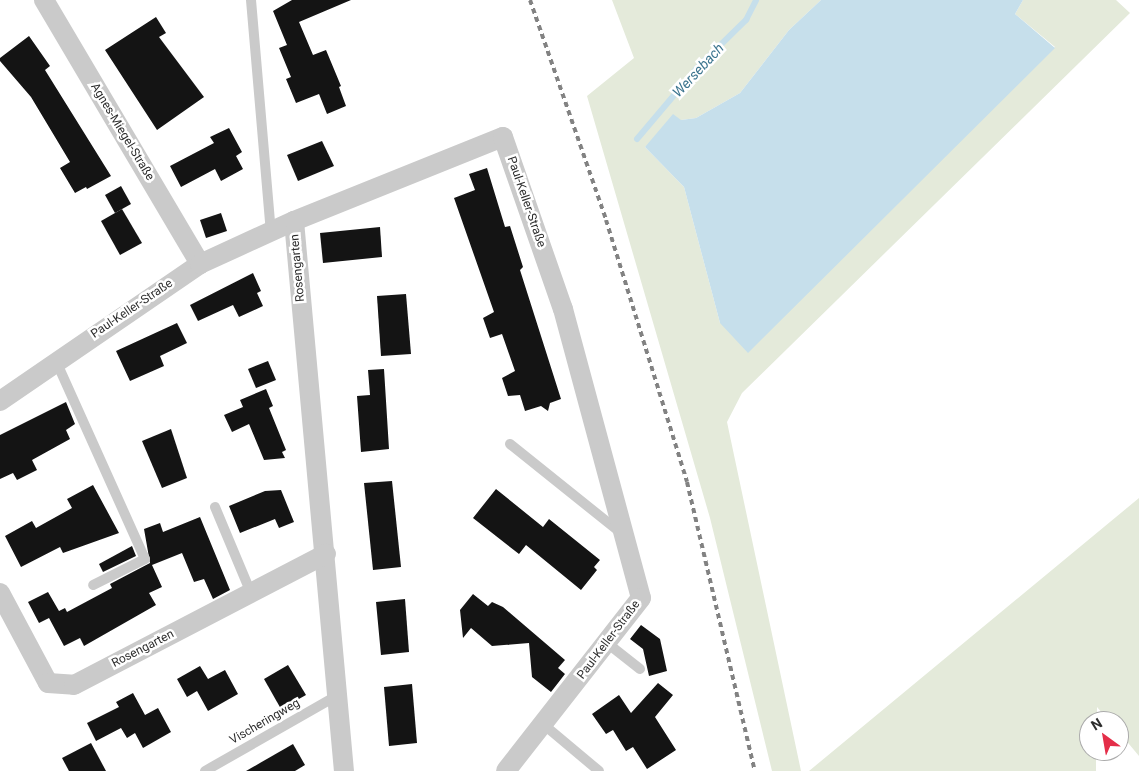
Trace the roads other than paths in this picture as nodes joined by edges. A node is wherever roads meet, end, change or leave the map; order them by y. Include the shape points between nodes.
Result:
1 (44, 0) edge
2 (251, 0) edge
3 (294, 222) junction
4 (271, 232) junction
5 (200, 264) junction
6 (55, 360) junction
7 (0, 401) edge
8 (510, 444) dead end
9 (216, 507) dead end
10 (627, 538) junction
11 (326, 554) junction
12 (94, 585) dead end
13 (0, 593) edge
14 (251, 593) junction
15 (607, 643) junction
16 (640, 669) dead end
17 (338, 695) junction
18 (543, 724) junction
19 (205, 771) edge
20 (344, 771) edge
21 (506, 771) edge
22 (600, 771) edge

1 - 5 street, Agnes-Miegel-Straße
2 - 4 lane, Rosengarten
3 - 4 street, Paul-Keller-Straße
3 - 10 street, Paul-Keller-Straße via 503,137 563,309
3 - 11 street, Rosengarten
4 - 5 street, Paul-Keller-Straße
5 - 6 street, Paul-Keller-Straße
6 - 7 street, Paul-Keller-Straße
6 - 12 lane via 144,559
8 - 10 lane
9 - 14 lane
10 - 15 street, Paul-Keller-Straße via 641,598
11 - 14 street, Rosengarten
11 - 17 street, Rosengarten
13 - 14 street, Rosengarten via 48,683 74,684
15 - 16 lane
15 - 18 street, Paul-Keller-Straße
17 - 19 lane, Vischeringweg
17 - 20 street, Rosengarten
18 - 21 street, Paul-Keller-Straße
18 - 22 lane

